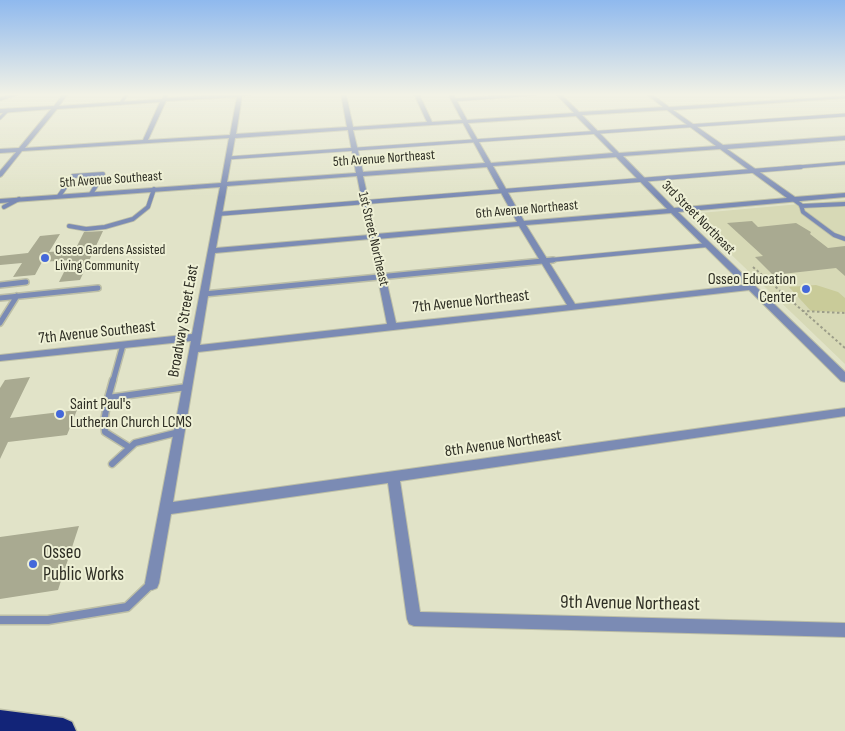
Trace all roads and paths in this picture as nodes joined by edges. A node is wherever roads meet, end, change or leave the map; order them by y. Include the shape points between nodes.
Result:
1 (38, 128) edge
2 (151, 128) edge
3 (233, 128) edge
4 (348, 128) edge
5 (350, 128) edge
6 (468, 128) edge
7 (591, 128) edge
8 (658, 128) edge
9 (695, 128) edge
10 (595, 132) junction
11 (232, 135) junction
12 (845, 138) edge
13 (145, 141) junction
14 (476, 141) junction
15 (721, 147) junction
16 (22, 149) junction
17 (353, 149) junction
18 (0, 150) edge
19 (617, 155) junction
20 (228, 158) junction
21 (845, 163) edge
22 (488, 164) junction
23 (754, 171) junction
24 (0, 174) edge
25 (358, 174) junction
26 (642, 180) junction
27 (224, 184) junction
28 (154, 189) junction
29 (504, 191) junction
30 (91, 194) junction
31 (845, 195) edge
32 (59, 196) junction
33 (793, 199) junction
34 (364, 202) junction
35 (2, 204) edge
36 (845, 204) edge
37 (801, 206) junction
38 (672, 210) junction
39 (218, 214) junction
40 (521, 223) junction
41 (69, 226) dead end
42 (372, 236) junction
43 (845, 239) edge
44 (708, 245) junction
45 (212, 251) junction
46 (545, 261) junction
47 (753, 267) dead end
48 (382, 277) junction
49 (26, 282) dead end
50 (0, 285) edge
51 (752, 287) junction
52 (98, 288) dead end
53 (204, 294) junction
54 (17, 296) junction
55 (0, 298) edge
56 (573, 307) junction
57 (802, 311) junction
58 (845, 313) edge
59 (3, 314) edge
60 (0, 323) edge
61 (392, 326) junction
62 (196, 337) junction
63 (123, 345) junction
64 (845, 348) edge
65 (194, 349) junction
66 (0, 358) edge
67 (845, 378) edge
68 (187, 387) junction
69 (108, 398) junction
70 (845, 412) edge
71 (179, 432) junction
72 (129, 447) junction
73 (112, 464) dead end
74 (392, 476) junction
75 (165, 509) junction
76 (152, 583) joint
77 (0, 620) edge
78 (845, 630) edge
79 (0, 723) edge
80 (63, 731) edge

1 - 16 street
2 - 13 street
3 - 11 street, Broadway Street East
4 - 11 street
5 - 17 street, 1st Street Northeast
6 - 14 street
7 - 10 street, 3rd Street Northeast
8 - 10 lane
9 - 15 street
10 - 14 lane
10 - 19 street, 3rd Street Northeast
11 - 13 street
11 - 20 street, Broadway Street East
12 - 15 street, 5th Avenue Northeast
13 - 16 street
14 - 17 lane
14 - 22 street
15 - 19 street, 5th Avenue Northeast
15 - 23 street
16 - 18 street
16 - 24 street
17 - 20 lane
17 - 25 street, 1st Street Northeast
19 - 22 street, 5th Avenue Northeast
19 - 26 street, 3rd Street Northeast
20 - 27 street, Broadway Street East
21 - 23 lane
22 - 25 street, 5th Avenue Northeast
22 - 29 street
23 - 26 lane
23 - 33 street
25 - 27 street, 5th Avenue Northeast
25 - 34 street, 1st Street Northeast
26 - 29 lane
26 - 38 street, 3rd Street Northeast
27 - 28 street, 5th Avenue Southeast
27 - 39 street, Broadway Street East
28 - 30 street, 5th Avenue Southeast
28 - 41 lane via 148,207 132,219 105,227 86,229
29 - 34 lane
29 - 40 street
30 - 32 street, 5th Avenue Southeast
30 - 32 lane via 103,174 73,176
31 - 33 street, 6th Avenue Northeast
32 - 35 street, 5th Avenue Southeast via 19,199
33 - 37 lane
33 - 38 street, 6th Avenue Northeast
34 - 39 lane
34 - 42 street, 1st Street Northeast
36 - 37 lane
37 - 43 lane via 811,218
38 - 40 street, 6th Avenue Northeast
38 - 44 street, 3rd Street Northeast
39 - 45 street, Broadway Street East
40 - 42 street, 6th Avenue Northeast
40 - 46 street
42 - 45 street, 6th Avenue Northeast
42 - 48 street, 1st Street Northeast
44 - 46 lane
44 - 51 street, 3rd Street Northeast
45 - 53 street, Broadway Street East
46 - 48 lane
46 - 56 street
47 - 57 path
48 - 53 lane
48 - 61 street, 1st Street Northeast
49 - 50 lane
51 - 56 street, 7th Avenue Northeast
51 - 67 street, 3rd Street Northeast
52 - 54 lane
53 - 62 street, Broadway Street East
54 - 55 lane
54 - 59 lane
56 - 61 street, 7th Avenue Northeast
57 - 58 path
57 - 64 path
59 - 60 lane
61 - 65 street, 7th Avenue Northeast
62 - 63 street, 7th Avenue Southeast
62 - 65 street, Broadway Street East
63 - 66 street, 7th Avenue Southeast
63 - 69 lane
65 - 68 street, Broadway Street East
68 - 69 lane
68 - 71 street, Broadway Street East
69 - 72 lane via 105,432
70 - 74 street, 8th Avenue Northeast
71 - 72 lane via 146,438
71 - 75 street, Broadway Street East
72 - 73 lane
74 - 75 street, 8th Avenue Northeast
74 - 78 street, 9th Avenue Northeast via 414,619
75 - 76 street, Broadway Street East
76 - 77 lane via 127,607 48,620
79 - 80 highway

